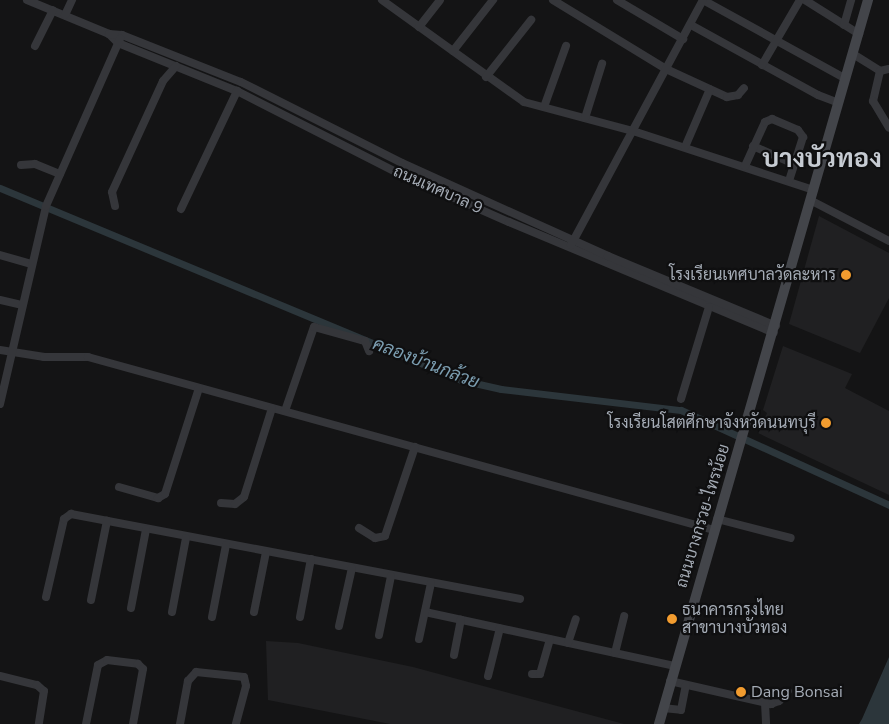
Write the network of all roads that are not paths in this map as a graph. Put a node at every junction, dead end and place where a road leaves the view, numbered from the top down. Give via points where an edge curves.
1 (26, 0) edge
2 (72, 0) edge
3 (382, 0) edge
4 (440, 0) edge
5 (493, 0) edge
6 (553, 0) edge
7 (616, 0) edge
8 (703, 0) edge
9 (800, 0) edge
10 (805, 0) edge
11 (851, 0) edge
12 (868, 0) edge
13 (53, 10) junction
14 (64, 15) junction
15 (531, 20) dead end
16 (691, 25) junction
17 (844, 25) junction
18 (419, 27) junction
19 (108, 34) junction
20 (859, 34) junction
21 (122, 35) junction
22 (683, 39) junction
23 (777, 41) junction
24 (118, 43) junction
25 (35, 46) dead end
26 (566, 46) dead end
27 (452, 51) junction
28 (853, 54) junction
29 (602, 64) dead end
30 (762, 65) junction
31 (176, 66) junction
32 (666, 69) junction
33 (889, 69) edge
34 (880, 71) junction
35 (486, 77) junction
36 (846, 79) junction
37 (744, 88) dead end
38 (710, 89) junction
39 (237, 91) junction
40 (839, 103) junction
41 (544, 107) junction
42 (585, 118) junction
43 (889, 128) edge
44 (633, 131) junction
45 (753, 146) junction
46 (685, 147) junction
47 (794, 164) junction
48 (21, 165) dead end
49 (745, 166) junction
50 (60, 174) junction
51 (789, 181) junction
52 (814, 190) junction
53 (810, 200) junction
54 (115, 206) dead end
55 (181, 209) dead end
56 (573, 241) junction
57 (889, 241) edge
58 (569, 249) junction
59 (0, 254) edge
60 (32, 264) junction
61 (0, 300) edge
62 (21, 305) junction
63 (709, 307) junction
64 (775, 329) junction
65 (0, 350) edge
66 (368, 351) dead end
67 (12, 352) junction
68 (199, 388) junction
69 (681, 399) dead end
70 (0, 401) edge
71 (272, 408) junction
72 (285, 411) junction
73 (415, 447) junction
74 (119, 487) dead end
75 (221, 503) dead end
76 (717, 519) junction
77 (107, 521) junction
78 (359, 528) dead end
79 (146, 529) junction
80 (714, 530) junction
81 (186, 538) junction
82 (791, 538) dead end
83 (226, 545) junction
84 (266, 552) junction
85 (311, 559) junction
86 (352, 568) junction
87 (391, 576) junction
88 (431, 583) junction
89 (46, 597) dead end
90 (520, 599) dead end
91 (91, 600) dead end
92 (132, 608) dead end
93 (172, 612) dead end
94 (254, 612) dead end
95 (425, 612) junction
96 (624, 616) dead end
97 (212, 617) dead end
98 (300, 617) dead end
99 (576, 619) dead end
100 (461, 620) junction
101 (339, 626) dead end
102 (500, 628) junction
103 (379, 635) dead end
104 (419, 639) dead end
105 (550, 639) junction
106 (568, 643) junction
107 (615, 653) junction
108 (454, 655) dead end
109 (674, 666) junction
110 (532, 674) dead end
111 (0, 676) edge
112 (488, 676) dead end
113 (670, 681) junction
114 (686, 685) junction
115 (788, 690) dead end
116 (766, 703) junction
117 (663, 708) junction
118 (39, 724) edge
119 (86, 724) edge
120 (134, 724) edge
121 (180, 724) edge
122 (236, 724) edge
123 (658, 724) edge
124 (766, 724) edge

1 - 13 street, ถนนเทศบาล 9
2 - 14 street
3 - 18 street
4 - 18 street
5 - 27 street
6 - 32 street
7 - 22 street
8 - 16 street
8 - 23 street
9 - 23 street
10 - 17 street
11 - 17 street
12 - 20 main road, ถนนบางกรวย-ไทรน้อย
13 - 14 street, ถนนเทศบาล 9
13 - 25 street
14 - 19 street, ถนนเทศบาล 9
15 - 35 street
16 - 22 street
16 - 30 street
17 - 20 street
18 - 27 street
19 - 21 street, ถนนเทศบาล 9
19 - 24 street, ถนนเทศบาล 9
20 - 28 main road, ถนนบางกรวย-ไทรน้อย
21 - 24 street
21 - 56 street, ถนนเทศบาล 9 via 241,82 402,164
22 - 32 street
23 - 30 street
23 - 36 street
24 - 31 street, ถนนเทศบาล 9
24 - 50 street
26 - 41 street
27 - 35 street
28 - 34 street
28 - 36 main road, ถนนบางกรวย-ไทรน้อย
29 - 42 street
30 - 40 street
31 - 39 street, ถนนเทศบาล 9
31 - 54 street via 163,81 112,192
32 - 38 street
32 - 44 street
33 - 34 street
34 - 43 street via 873,101
35 - 41 street via 524,102
36 - 40 main road, ถนนบางกรวย-ไทรน้อย
37 - 38 street via 738,95 727,97
38 - 46 street
39 - 55 street
39 - 58 street, ถนนเทศบาล 9 via 400,174
40 - 52 main road, ถนนบางกรวย-ไทรน้อย
41 - 42 street
42 - 44 street
44 - 46 street
44 - 56 street
45 - 47 street
45 - 47 street via 768,120 798,130 803,140
45 - 49 street
46 - 49 street
47 - 51 street
48 - 50 street via 35,164
49 - 51 street
50 - 60 street via 46,206
51 - 52 street
52 - 53 main road, ถนนบางกรวย-ไทรน้อย
53 - 57 street
53 - 64 main road, ถนนบางกรวย-ไทรน้อย
56 - 58 street
56 - 64 street, ถนนเทศบาล 9
58 - 63 street, ถนนเทศบาล 9
59 - 60 street
60 - 62 street
61 - 62 street
62 - 67 street
63 - 64 street, ถนนเทศบาล 9
63 - 69 street
64 - 76 main road, ถนนบางกรวย-ไทรน้อย
65 - 67 street
66 - 72 street via 365,341 314,327
67 - 68 street via 44,357 88,357
67 - 70 street
68 - 71 street
68 - 74 street via 165,494 158,498
71 - 72 street
71 - 75 street via 244,497 235,504
72 - 73 street
73 - 78 street via 385,536 375,538
73 - 80 street
76 - 80 main road, ถนนบางกรวย-ไทรน้อย
76 - 82 street
77 - 79 street
77 - 89 street via 71,514 66,517
77 - 91 street
79 - 81 street
79 - 92 street
80 - 109 main road, ถนนบางกรวย-ไทรน้อย
81 - 83 street
81 - 93 street
83 - 84 street
83 - 97 street
84 - 85 street
84 - 94 street
85 - 86 street
85 - 98 street
86 - 87 street
86 - 101 street
87 - 88 street
87 - 103 street
88 - 90 street
88 - 95 street
95 - 100 street
95 - 104 street
96 - 107 street
99 - 106 street
100 - 102 street
100 - 108 street
102 - 105 street
102 - 112 street
105 - 106 street
105 - 110 street via 540,674
106 - 107 street
107 - 109 street
109 - 113 main road, ถนนบางกรวย-ไทรน้อย
111 - 118 street via 37,685 44,691
113 - 114 street
113 - 117 main road, ถนนบางกรวย-ไทรน้อย
114 - 116 street
114 - 117 street via 681,710
115 - 116 street via 779,701
116 - 124 street
117 - 123 main road, ถนนบางกรวย-ไทรน้อย
119 - 120 street via 98,665 107,660 138,664 144,669
121 - 122 street via 188,680 196,672 244,677 246,686

